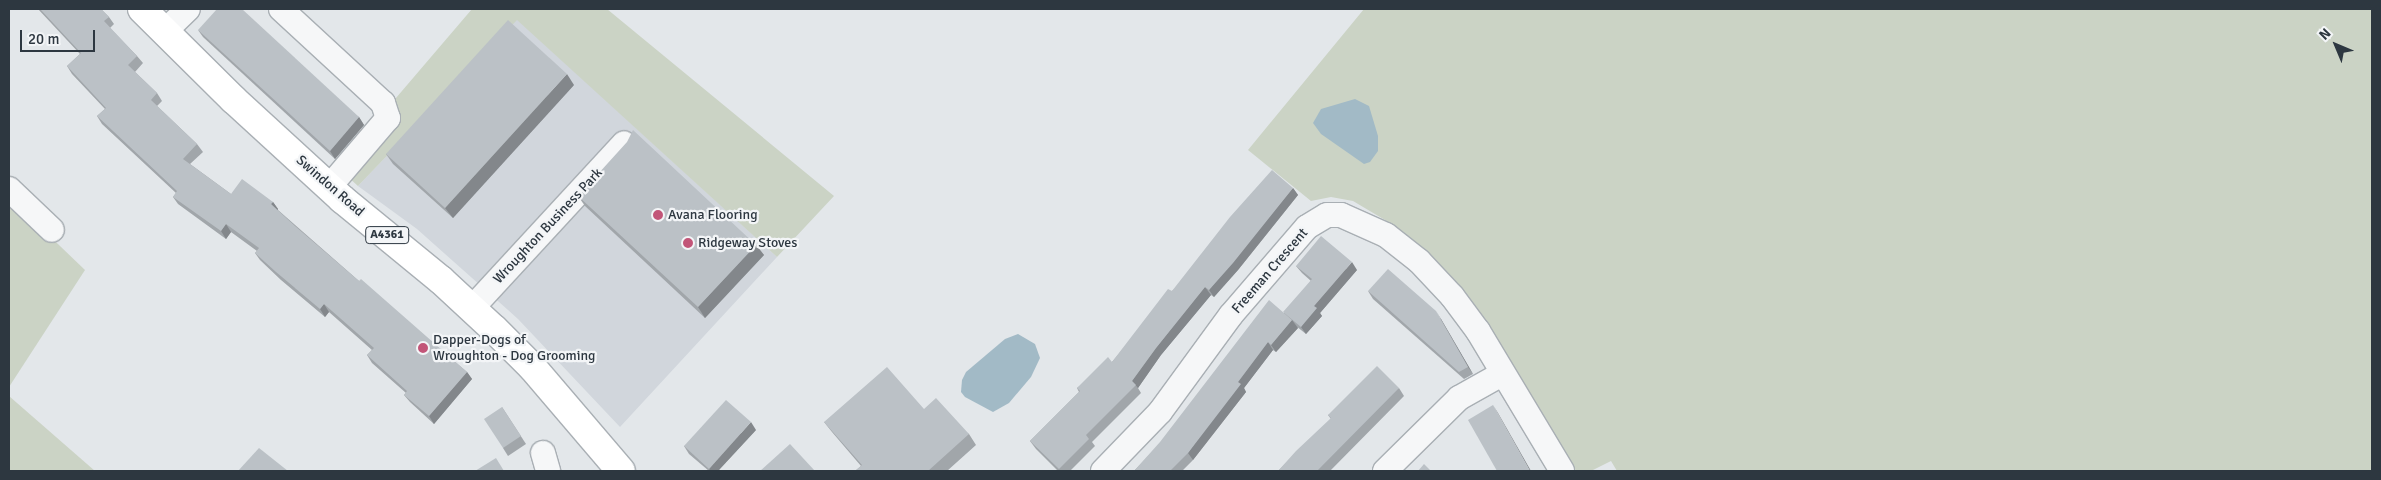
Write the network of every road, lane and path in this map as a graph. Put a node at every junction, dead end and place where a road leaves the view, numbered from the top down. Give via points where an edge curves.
1 (142, 9) edge
2 (188, 9) edge
3 (280, 9) edge
4 (164, 32) junction
5 (624, 143) edge
6 (329, 187) junction
7 (9, 189) edge
8 (52, 230) dead end
9 (472, 308) junction
10 (1502, 374) junction
11 (621, 471) edge
12 (1103, 471) edge
13 (1385, 471) edge
14 (1562, 471) edge

1 - 4 main road, Swindon Road / A4361
2 - 4 street
3 - 6 street via 383,103 388,118
4 - 6 main road, Swindon Road / A4361
5 - 9 street, Wroughton Business Park
6 - 9 main road, Swindon Road / A4361
7 - 8 street
9 - 11 main road, Swindon Road / A4361 via 532,368
10 - 12 street, Freeman Crescent via 1466,313 1419,261 1364,222 1341,214 1327,214 1307,227 1231,315 1160,412
10 - 13 street via 1459,398
10 - 14 street, Freeman Crescent

